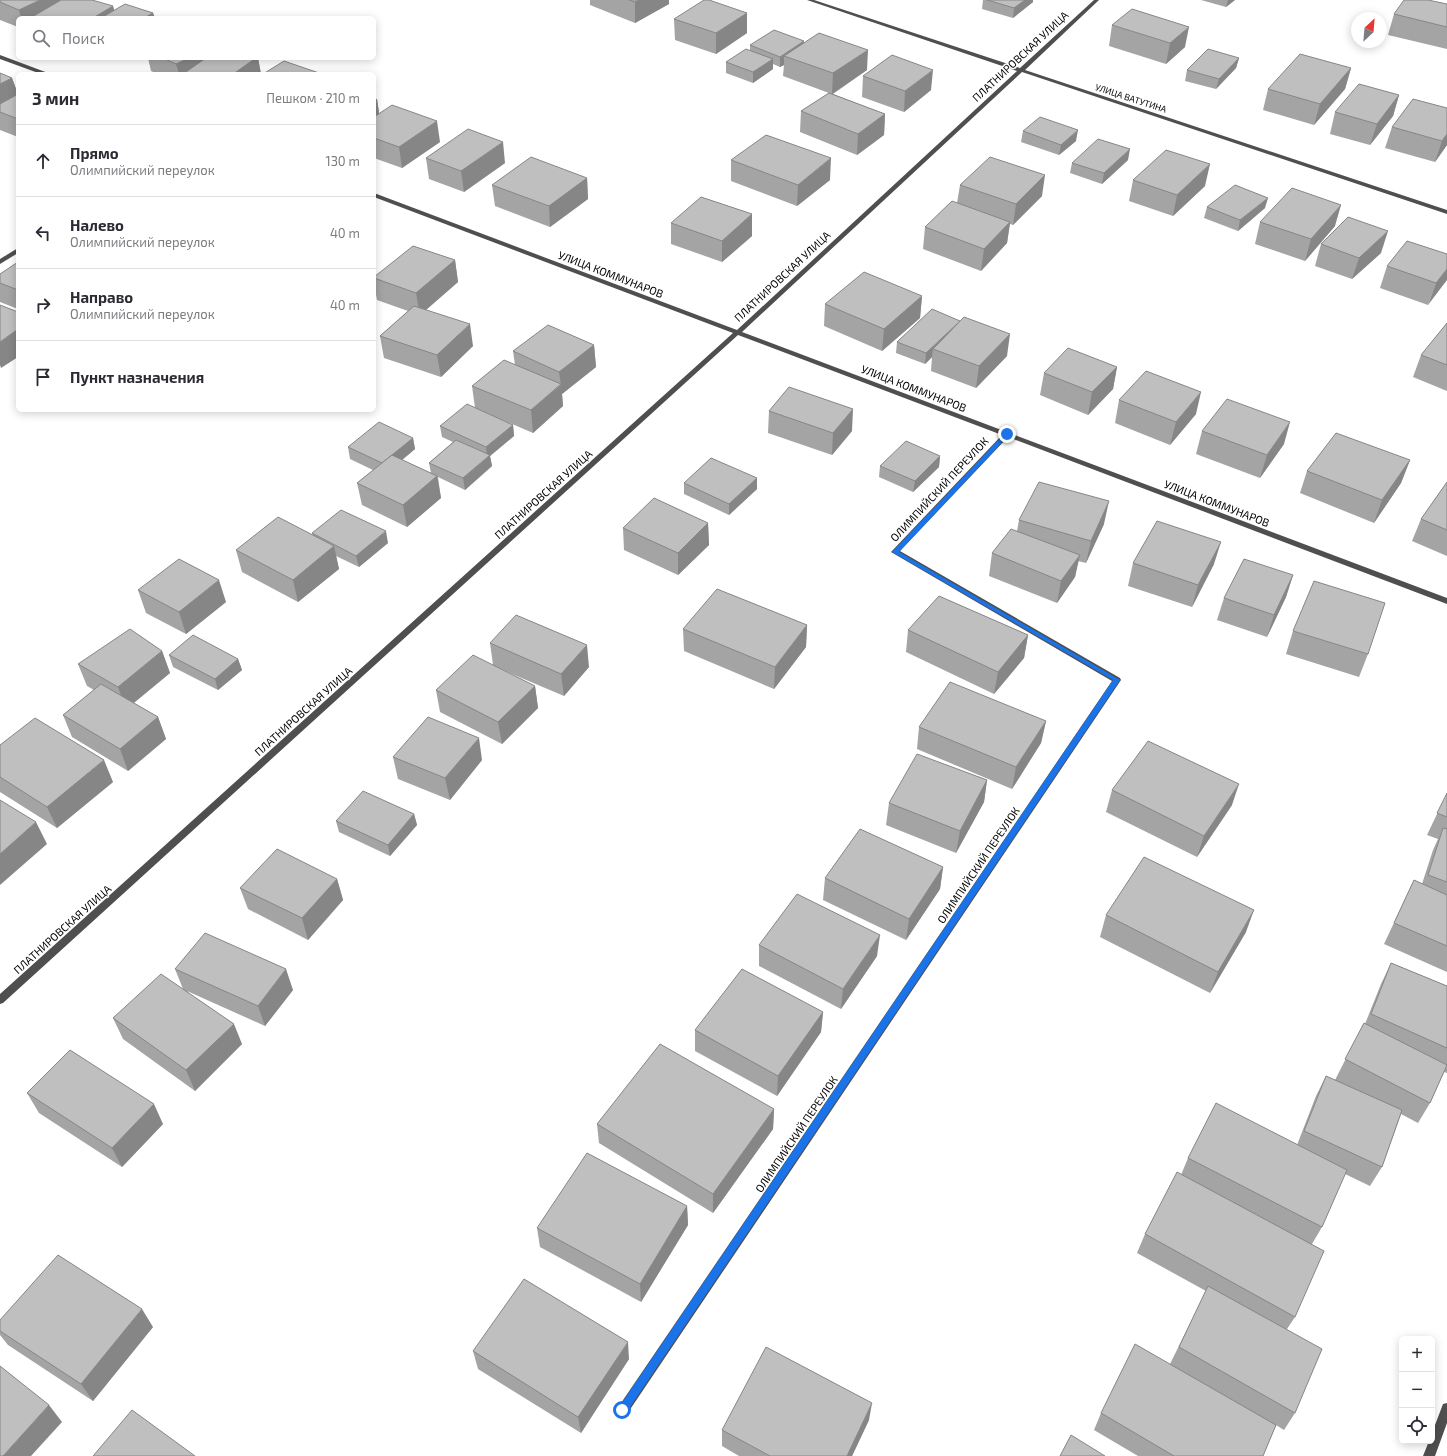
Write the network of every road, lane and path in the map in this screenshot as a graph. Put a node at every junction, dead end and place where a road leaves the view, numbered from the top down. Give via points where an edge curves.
1 (809, 0) edge
2 (1097, 0) edge
3 (0, 57) edge
4 (1020, 71) junction
5 (41, 72) edge
6 (376, 197) edge
7 (1447, 212) edge
8 (16, 251) edge
9 (0, 262) edge
10 (738, 332) junction
11 (1007, 434) junction
12 (1447, 601) edge
13 (0, 1000) edge
14 (1447, 1408) edge
15 (622, 1410) dead end
16 (1429, 1456) edge

1 - 4 street, УЛИЦА ВАТУТИНА
2 - 4 street, ПЛАТНИРОВСКАЯ УЛИЦА
3 - 5 street
4 - 7 street, УЛИЦА ВАТУТИНА
4 - 10 street, ПЛАТНИРОВСКАЯ УЛИЦА
6 - 10 street, УЛИЦА КОММУНАРОВ
8 - 9 street
10 - 11 street, УЛИЦА КОММУНАРОВ
10 - 13 street, ПЛАТНИРОВСКАЯ УЛИЦА
11 - 12 street, УЛИЦА КОММУНАРОВ
11 - 15 street, ОЛИМПИЙСКИЙ ПЕРЕУЛОК via 895,552 1117,680
14 - 16 street

